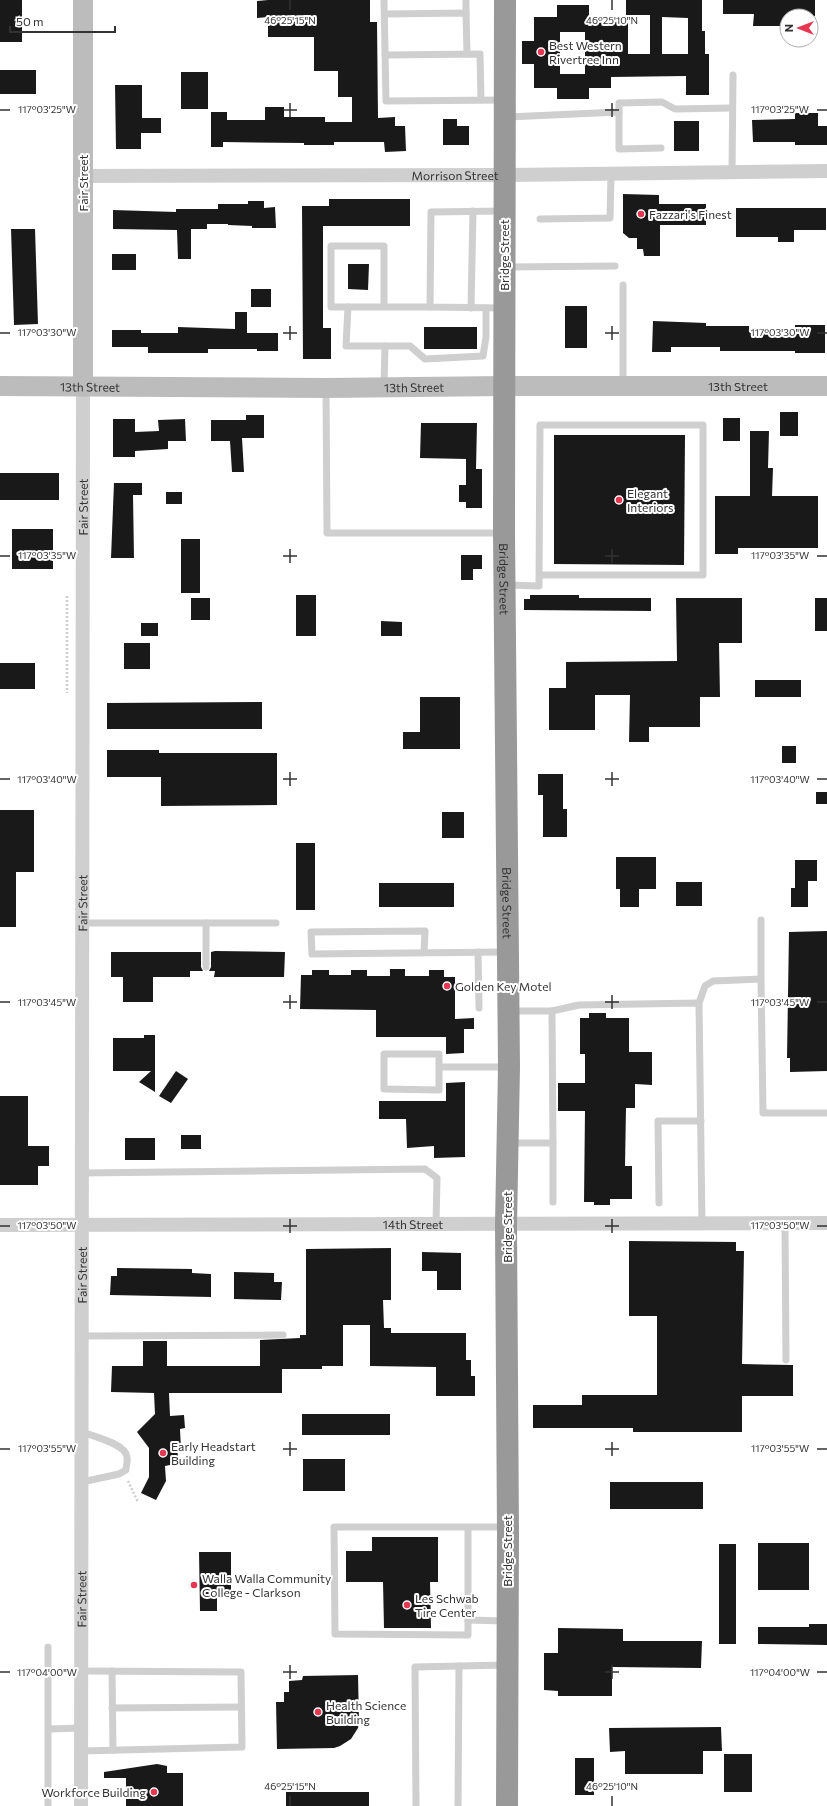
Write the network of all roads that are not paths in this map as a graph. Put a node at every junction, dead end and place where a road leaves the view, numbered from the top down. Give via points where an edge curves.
1 (83, 0) edge
2 (384, 0) edge
3 (466, 0) edge
4 (505, 0) edge
5 (466, 13) junction
6 (385, 14) junction
7 (467, 54) junction
8 (385, 55) junction
9 (733, 75) dead end
10 (481, 100) junction
11 (503, 108) junction
12 (732, 108) junction
13 (619, 112) junction
14 (661, 148) dead end
15 (827, 171) edge
16 (732, 173) junction
17 (611, 174) junction
18 (504, 175) junction
19 (83, 176) junction
20 (473, 211) junction
21 (504, 211) junction
22 (540, 219) dead end
23 (615, 266) dead end
24 (504, 267) junction
25 (623, 285) dead end
26 (348, 307) junction
27 (384, 307) junction
28 (430, 307) junction
29 (471, 308) junction
30 (495, 308) junction
31 (385, 346) junction
32 (0, 386) edge
33 (83, 386) junction
34 (504, 386) junction
35 (623, 386) junction
36 (827, 386) edge
37 (326, 388) junction
38 (384, 388) junction
39 (504, 533) junction
40 (540, 575) junction
41 (504, 586) junction
42 (761, 920) dead end
43 (82, 923) junction
44 (206, 923) junction
45 (276, 923) dead end
46 (478, 952) junction
47 (508, 952) junction
48 (424, 953) junction
49 (206, 967) dead end
50 (761, 979) junction
51 (700, 1003) junction
52 (479, 1008) dead end
53 (509, 1011) junction
54 (552, 1011) junction
55 (439, 1067) junction
56 (509, 1067) junction
57 (827, 1114) edge
58 (701, 1121) junction
59 (508, 1143) junction
60 (553, 1143) junction
61 (82, 1173) junction
62 (553, 1202) dead end
63 (659, 1203) dead end
64 (827, 1223) edge
65 (82, 1224) junction
66 (702, 1224) junction
67 (784, 1224) junction
68 (0, 1225) edge
69 (436, 1225) junction
70 (506, 1225) junction
71 (284, 1335) dead end
72 (82, 1336) junction
73 (786, 1360) dead end
74 (82, 1432) junction
75 (82, 1482) junction
76 (468, 1527) junction
77 (508, 1527) junction
78 (468, 1620) junction
79 (507, 1620) junction
80 (48, 1647) dead end
81 (507, 1665) junction
82 (459, 1666) junction
83 (81, 1670) junction
84 (112, 1671) junction
85 (112, 1708) junction
86 (241, 1708) junction
87 (81, 1728) junction
88 (48, 1729) junction
89 (113, 1750) junction
90 (81, 1751) junction
91 (48, 1806) edge
92 (81, 1806) edge
93 (416, 1806) edge
94 (458, 1806) edge
95 (507, 1806) edge

1 - 19 street, Fair Street
2 - 6 lane
3 - 5 lane
4 - 11 highway, Bridge Street
5 - 6 lane
5 - 7 lane
6 - 8 lane
7 - 8 lane
7 - 10 lane via 480,54
8 - 10 lane via 386,101
9 - 12 lane
10 - 11 lane
11 - 13 lane
11 - 18 highway, Bridge Street
12 - 13 lane via 675,109 662,102 619,103
12 - 16 lane
13 - 14 lane via 619,149
15 - 16 street, Morrison Street
16 - 17 street, Morrison Street
17 - 18 street, Morrison Street
17 - 22 lane via 610,218
18 - 19 street, Morrison Street
18 - 21 highway, Bridge Street
19 - 33 street, Fair Street
20 - 21 lane
20 - 28 lane via 431,212
20 - 29 lane
21 - 24 highway, Bridge Street
23 - 24 lane
24 - 30 highway, Bridge Street
25 - 35 lane
26 - 27 lane
26 - 27 lane via 331,307 331,246 384,246
26 - 31 lane via 346,346
27 - 28 lane
28 - 29 lane
29 - 30 lane
30 - 31 lane via 483,356 425,359 410,346
30 - 34 highway, Bridge Street
31 - 38 lane
32 - 33 street, 13th Street
33 - 37 street, 13th Street
33 - 43 street, Fair Street
34 - 35 street, 13th Street
34 - 38 street, 13th Street
34 - 39 highway, Bridge Street
35 - 36 street, 13th Street
37 - 38 street, 13th Street
37 - 39 lane via 327,533
39 - 41 highway, Bridge Street
40 - 40 lane via 540,425 703,425 703,575
40 - 41 lane via 539,586
41 - 47 highway, Bridge Street
42 - 50 lane
43 - 44 lane
43 - 61 street, Fair Street
44 - 45 lane
44 - 49 lane
46 - 47 lane
46 - 48 lane
46 - 52 lane
47 - 53 highway, Bridge Street
48 - 48 lane via 312,954 311,932 425,931
50 - 51 lane via 713,981 705,986
50 - 57 lane via 763,1114
51 - 54 lane via 579,1005
51 - 58 lane
53 - 54 lane
53 - 56 highway, Bridge Street
54 - 60 lane
55 - 55 lane via 439,1054 384,1054 384,1089 439,1090
55 - 56 lane
56 - 59 highway, Bridge Street
58 - 63 lane via 658,1121
58 - 66 lane
59 - 60 lane
59 - 70 highway, Bridge Street
60 - 62 lane
61 - 65 street, Fair Street
61 - 69 lane via 425,1169 437,1178
64 - 67 street, 14th Street
65 - 68 street, 14th Street
65 - 69 street, 14th Street
65 - 72 street, Fair Street
66 - 67 street, 14th Street
66 - 70 street, 14th Street
67 - 73 lane
69 - 70 street, 14th Street
70 - 77 highway, Bridge Street
71 - 72 lane
72 - 74 street, Fair Street
74 - 75 street, Fair Street
74 - 75 lane via 114,1443 128,1456 126,1470 123,1472
75 - 83 street, Fair Street
76 - 77 lane
76 - 78 lane
76 - 78 lane via 334,1527 335,1634 468,1635
77 - 79 highway, Bridge Street
78 - 79 lane
79 - 81 highway, Bridge Street
80 - 88 lane
81 - 82 lane
81 - 95 highway, Bridge Street
82 - 93 lane via 416,1668
82 - 94 lane
83 - 84 lane
83 - 87 street, Fair Street
84 - 85 lane
84 - 86 lane via 241,1672
85 - 86 lane
85 - 89 lane
86 - 89 lane via 242,1747
87 - 88 lane
87 - 90 street, Fair Street
88 - 91 lane
89 - 90 lane
90 - 92 street, Fair Street

